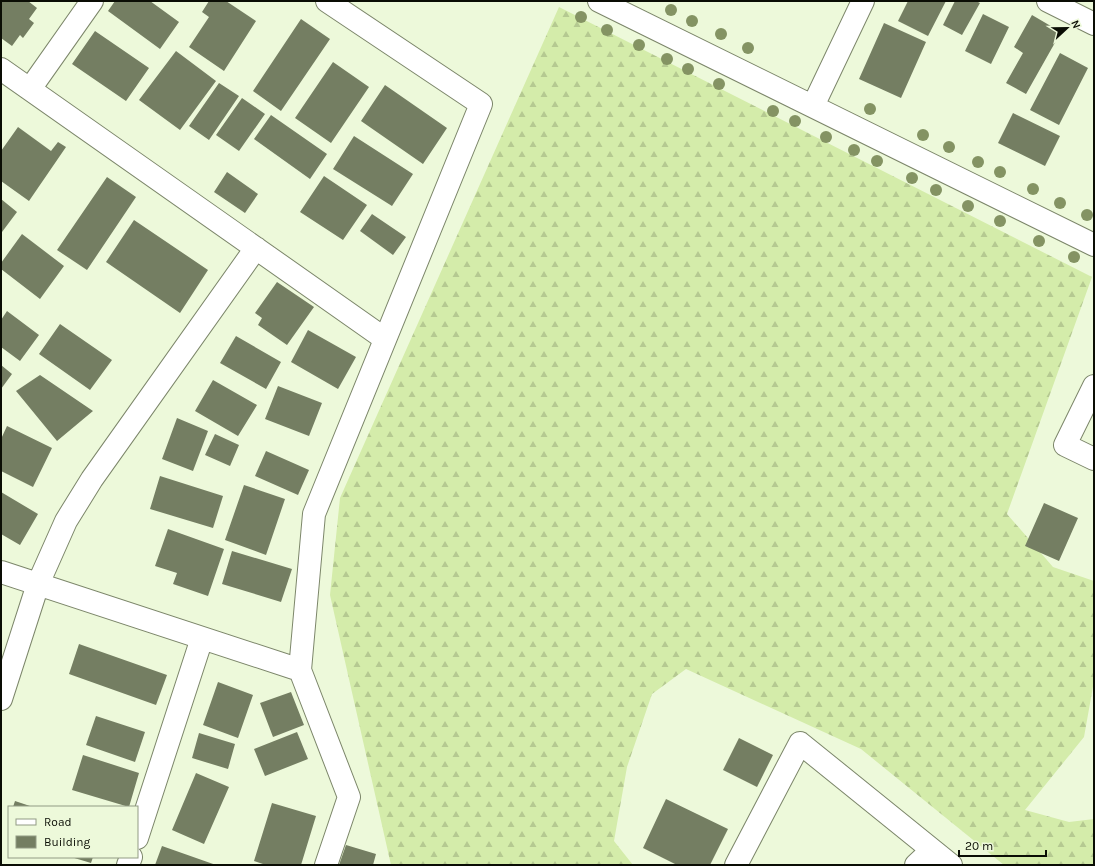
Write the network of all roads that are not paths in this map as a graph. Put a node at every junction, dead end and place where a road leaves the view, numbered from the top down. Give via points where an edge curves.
1 (92, 1) edge
2 (327, 1) edge
3 (599, 1) edge
4 (863, 1) edge
5 (1048, 1) edge
6 (1094, 24) edge
7 (1, 69) edge
8 (30, 89) junction
9 (812, 106) junction
10 (1094, 245) edge
11 (256, 248) junction
12 (385, 339) junction
13 (1094, 386) edge
14 (1094, 459) edge
15 (1, 572) edge
16 (38, 584) junction
17 (202, 638) junction
18 (300, 670) junction
19 (1, 699) edge
20 (138, 835) edge
21 (932, 850) junction
22 (326, 865) edge
23 (736, 865) edge
24 (916, 865) edge
25 (951, 865) edge

1 - 8 street
2 - 12 street via 480,104
3 - 9 street
4 - 9 street
5 - 6 street
7 - 8 street
8 - 11 street
9 - 10 street
11 - 12 street
11 - 16 street via 92,479 66,521
12 - 18 street via 314,514
13 - 14 street via 1065,445
15 - 16 street
16 - 17 street
16 - 19 street
17 - 18 street
17 - 20 street
18 - 22 street via 349,797
21 - 23 street via 800,743
21 - 24 street
21 - 25 street

